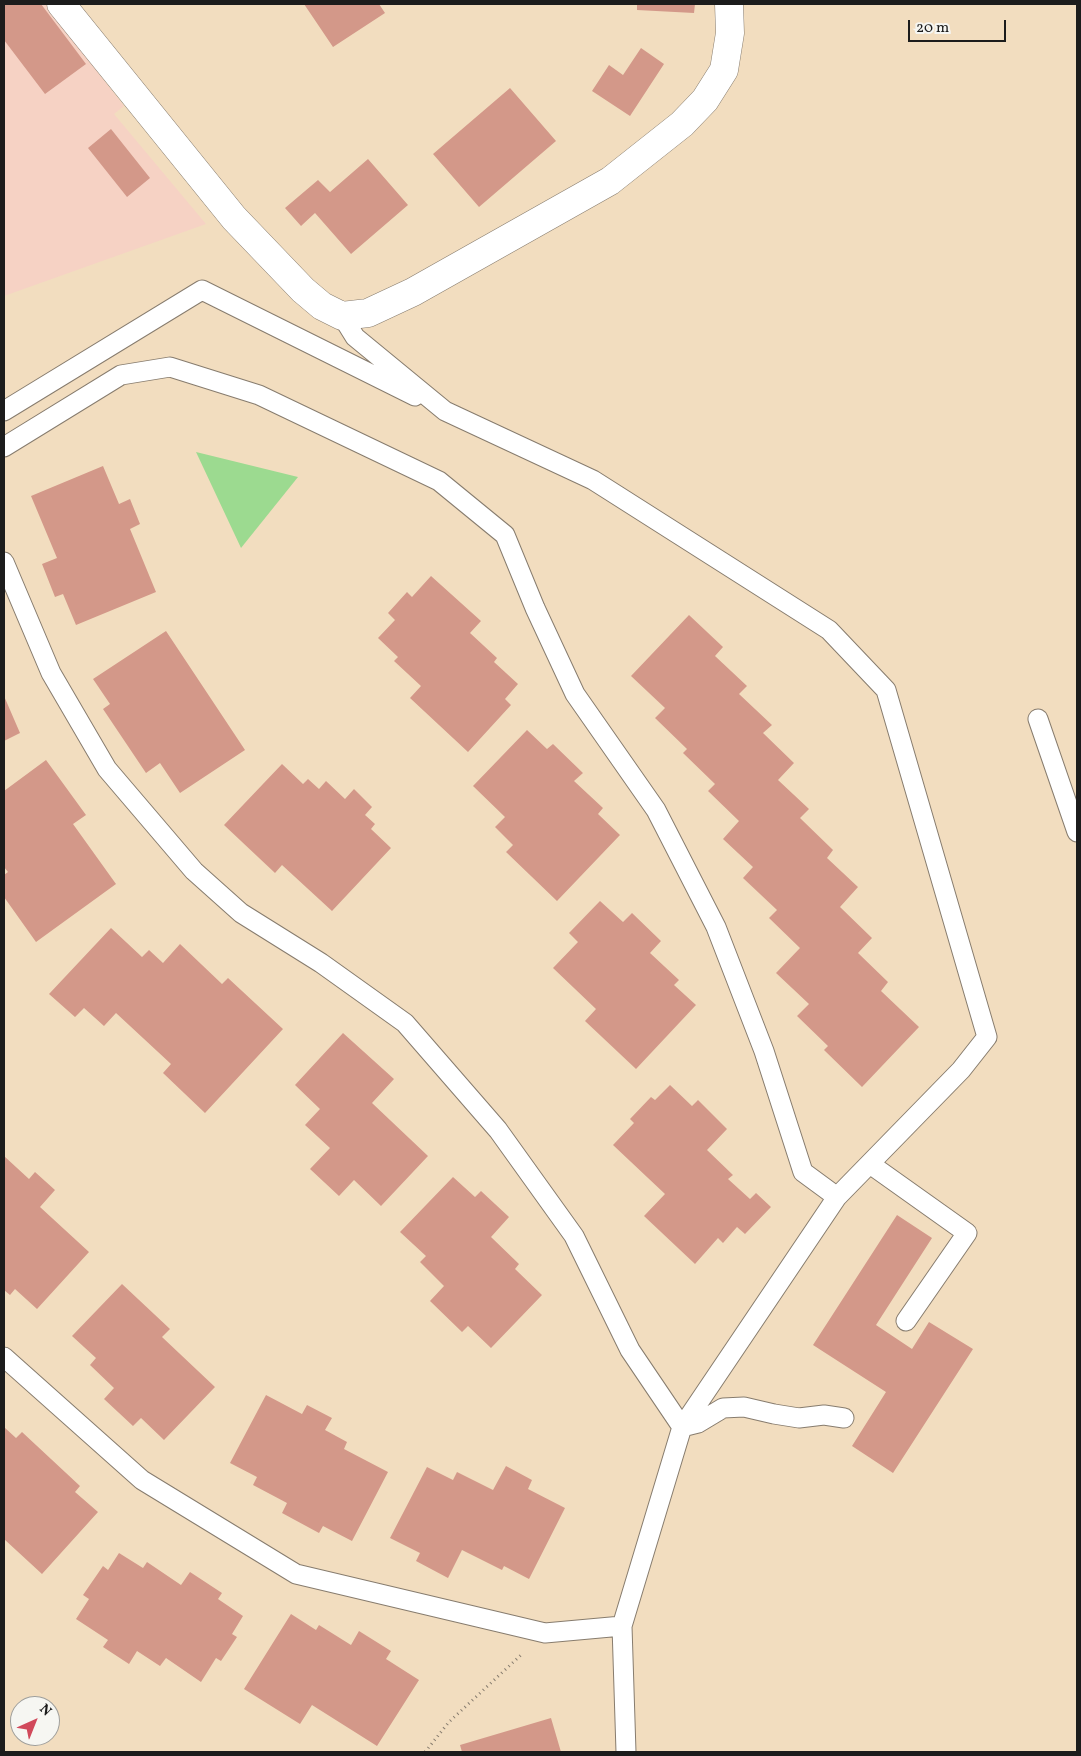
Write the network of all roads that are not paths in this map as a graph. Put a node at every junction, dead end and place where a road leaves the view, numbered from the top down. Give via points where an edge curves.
1 (61, 4) edge
2 (729, 4) edge
3 (342, 316) junction
4 (445, 411) junction
5 (4, 412) edge
6 (4, 447) edge
7 (4, 562) edge
8 (1038, 719) dead end
9 (1077, 832) edge
10 (870, 1164) junction
11 (837, 1197) junction
12 (906, 1321) dead end
13 (4, 1357) edge
14 (844, 1418) dead end
15 (682, 1427) junction
16 (622, 1626) junction
17 (626, 1752) edge

1 - 3 street via 234,218 303,290 322,306
2 - 3 street via 730,33 724,70 705,100 682,124 610,182 413,292 368,314
3 - 4 lane via 355,337
4 - 5 lane via 202,290
4 - 10 lane via 601,485 829,630 886,690 987,1037 961,1070
6 - 11 lane via 121,376 170,367 258,394 440,481 505,535 575,694 656,810 716,927 764,1051 804,1172
7 - 15 lane via 51,673 107,769 194,871 241,913 321,963 405,1023 436,1058 498,1130 574,1236 630,1350
8 - 9 lane
10 - 11 lane
10 - 12 lane via 967,1233
11 - 15 lane
13 - 16 lane via 142,1480 296,1574 545,1633
14 - 15 lane via 824,1415 799,1418 744,1407 723,1408 698,1423
15 - 16 lane
16 - 17 lane

